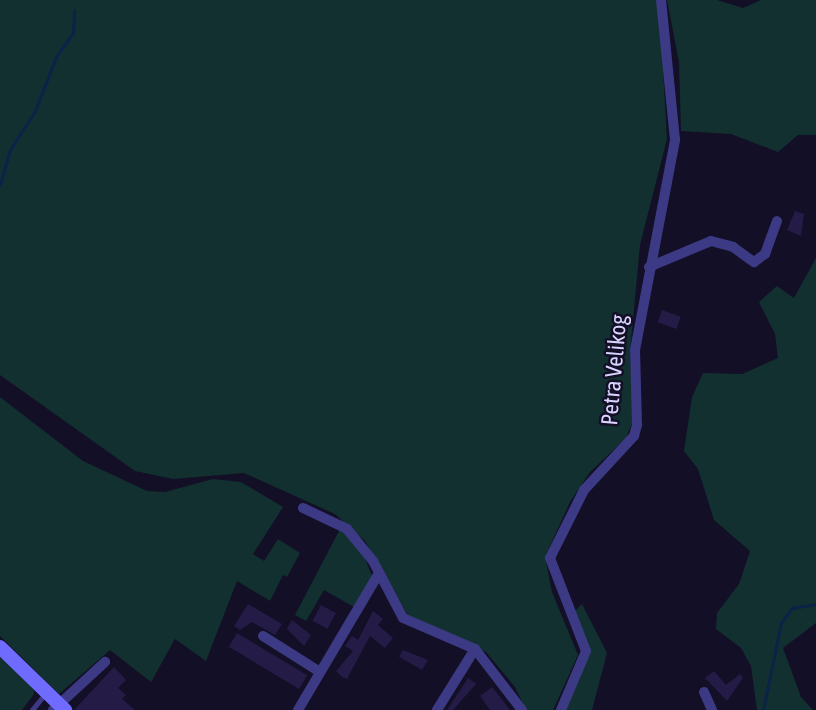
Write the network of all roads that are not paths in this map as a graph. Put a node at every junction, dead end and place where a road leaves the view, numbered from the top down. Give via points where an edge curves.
1 (661, 0) edge
2 (777, 220) dead end
3 (649, 267) junction
4 (303, 509) dead end
5 (379, 573) junction
6 (263, 636) dead end
7 (0, 647) edge
8 (475, 649) junction
9 (105, 662) dead end
10 (320, 672) junction
11 (47, 692) junction
12 (704, 692) dead end
13 (59, 708) edge
14 (32, 710) edge
15 (298, 710) edge
16 (437, 710) edge
17 (522, 710) edge
18 (561, 710) edge
19 (712, 710) edge

1 - 3 street, Petra Velikog via 675,140
2 - 3 street via 765,254 754,262 733,247 711,242
3 - 18 street, Petra Velikog via 635,350 634,436 584,490 550,558 586,651
4 - 5 street via 347,529
5 - 8 street via 395,609 410,624
5 - 10 street
6 - 10 street
7 - 11 street
8 - 16 street
8 - 17 street
9 - 13 street
10 - 15 street
11 - 13 street
11 - 14 lane
12 - 19 street

